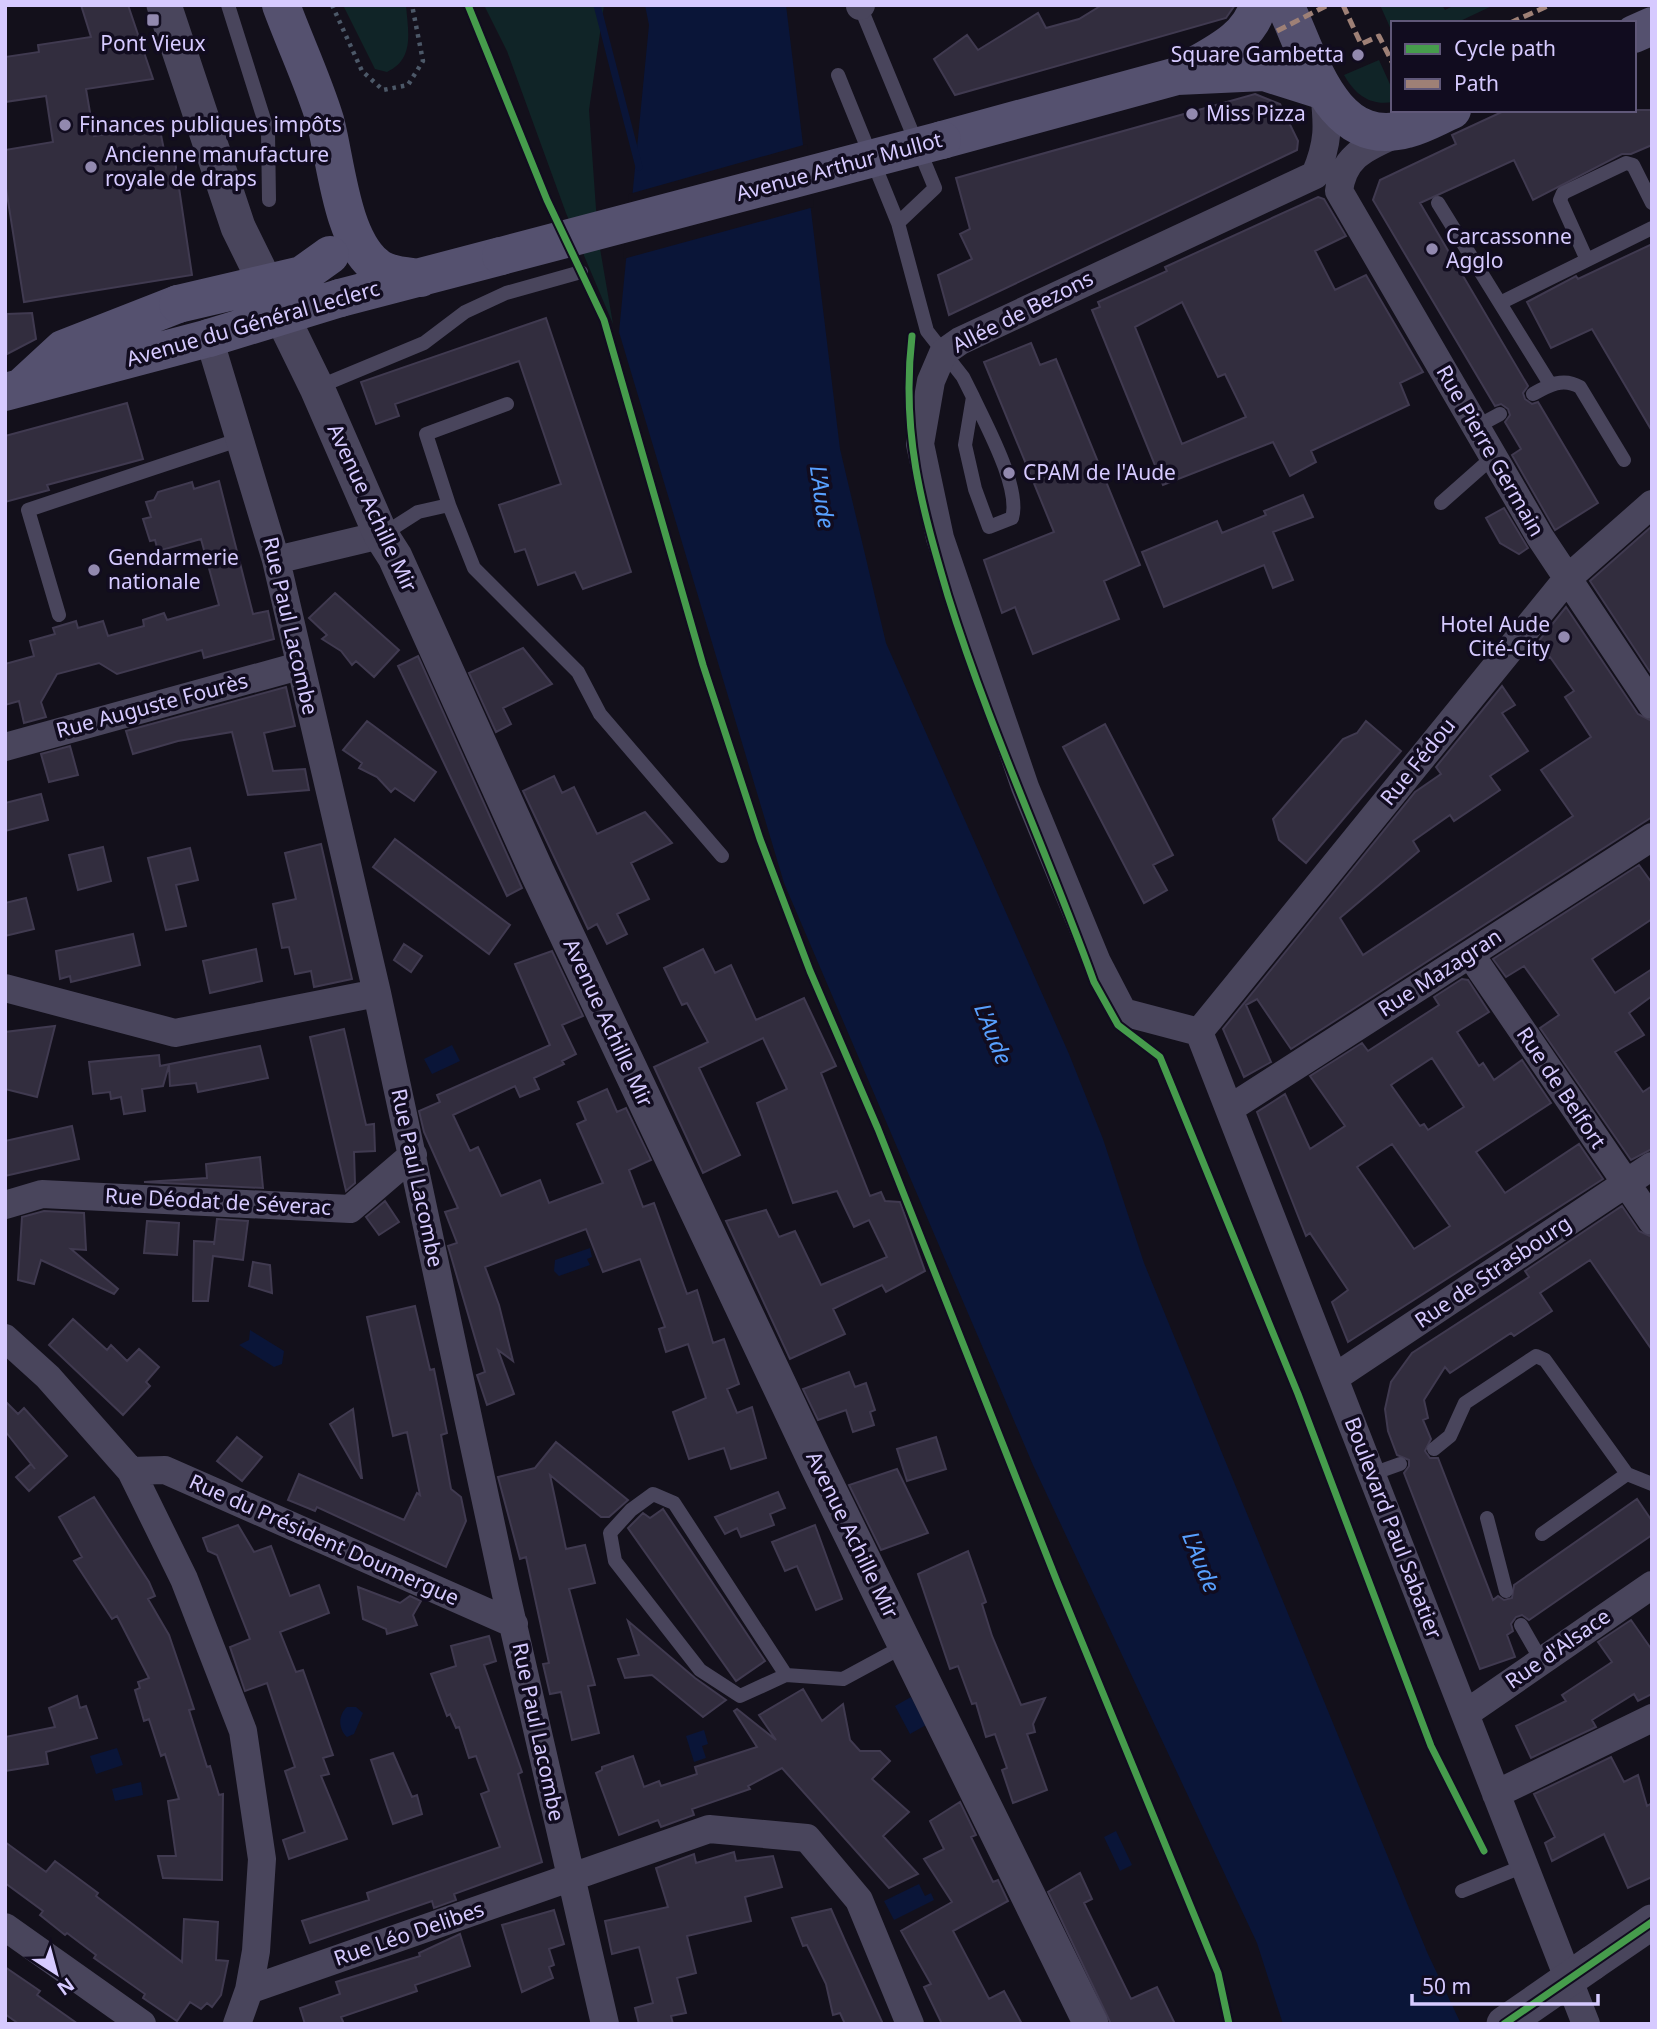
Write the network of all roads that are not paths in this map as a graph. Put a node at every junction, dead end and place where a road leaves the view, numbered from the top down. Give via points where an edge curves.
1 (164, 5) edge
2 (228, 5) edge
3 (281, 5) edge
4 (1258, 5) edge
5 (1285, 5) edge
6 (861, 6) edge
7 (838, 75) dead end
8 (1177, 76) junction
9 (1324, 91) junction
10 (1447, 112) edge
11 (1406, 130) junction
12 (1315, 175) junction
13 (1339, 191) junction
14 (269, 200) dead end
15 (1438, 203) dead end
16 (1652, 203) edge
17 (346, 214) junction
18 (898, 223) junction
19 (1652, 228) edge
20 (501, 256) joint
21 (1587, 260) junction
22 (581, 272) dead end
23 (421, 278) junction
24 (1500, 303) junction
25 (209, 338) junction
26 (943, 353) junction
27 (1550, 384) junction
28 (317, 388) junction
29 (13, 390) edge
30 (1533, 394) dead end
31 (973, 397) junction
32 (507, 404) dead end
33 (1500, 414) dead end
34 (1475, 427) junction
35 (241, 439) junction
36 (1493, 457) junction
37 (1624, 460) dead end
38 (1441, 503) dead end
39 (1652, 504) edge
40 (449, 505) junction
41 (381, 536) junction
42 (275, 560) junction
43 (1567, 579) junction
44 (59, 615) dead end
45 (299, 666) junction
46 (1652, 705) edge
47 (5, 747) edge
48 (1652, 837) edge
49 (722, 856) dead end
50 (1470, 954) junction
51 (5, 988) edge
52 (377, 993) junction
53 (1199, 1032) junction
54 (1229, 1109) junction
55 (413, 1155) junction
56 (1652, 1166) edge
57 (1626, 1183) junction
58 (5, 1205) edge
59 (1652, 1222) edge
60 (5, 1338) edge
61 (1334, 1378) junction
62 (1434, 1448) dead end
63 (1400, 1464) dead end
64 (131, 1471) junction
65 (1372, 1474) junction
66 (1627, 1474) junction
67 (1652, 1484) edge
68 (1487, 1518) dead end
69 (1542, 1534) dead end
70 (1652, 1585) edge
71 (1506, 1591) dead end
72 (514, 1624) junction
73 (1521, 1626) dead end
74 (906, 1645) junction
75 (1541, 1660) junction
76 (786, 1675) junction
77 (1465, 1714) junction
78 (1652, 1718) edge
79 (1496, 1794) junction
80 (1524, 1867) junction
81 (569, 1878) junction
82 (1462, 1891) dead end
83 (1652, 1922) edge
84 (5, 1927) edge
85 (249, 1990) junction
86 (142, 2024) edge
87 (237, 2024) edge
88 (605, 2024) edge
89 (910, 2024) edge
90 (1091, 2024) edge
91 (1504, 2024) edge
92 (1586, 2024) edge

1 - 28 street, Avenue Achille Mir via 238,227
2 - 14 lane via 268,132
3 - 17 main road via 324,119
4 - 8 main road, Avenue Arthur Mullot via 1242,34
5 - 9 main road
6 - 18 lane via 935,188
7 - 18 lane
8 - 9 main road, Avenue Arthur Mullot via 1264,72
8 - 20 main road, Avenue Arthur Mullot, bridge
9 - 11 main road via 1348,122 1374,131
9 - 12 street via 1329,131
10 - 11 main road
11 - 13 street via 1355,155 1341,172
12 - 13 street, Rue Pierre Germain
12 - 26 street, Allée de Bezons via 1128,260
13 - 34 street, Rue Pierre Germain
15 - 24 lane
16 - 21 lane via 1633,165 1626,163 1563,193 1563,210
17 - 23 main road via 375,266
17 - 29 main road, bridge via 330,255 302,275 178,304 63,349
18 - 26 lane via 926,331
19 - 21 lane
20 - 23 main road, Avenue du Général Leclerc
21 - 24 lane
22 - 28 lane via 506,293 465,312 424,343
23 - 25 main road, Avenue du Général Leclerc, bridge
24 - 27 lane
25 - 29 main road, Avenue du Général Leclerc
25 - 35 street, Rue Paul Lacombe
26 - 31 lane
26 - 53 street, Allée de Bezons via 931,381 920,444 940,538 1025,788 1097,962 1123,1012
27 - 30 lane
27 - 37 lane via 1570,382 1580,387
28 - 41 street, Avenue Achille Mir
31 - 31 lane via 965,446 989,527 1012,518 1014,509 1004,467
32 - 40 lane via 426,434
33 - 34 lane
34 - 36 street, Rue Pierre Germain
35 - 42 street, Rue Paul Lacombe
35 - 44 lane via 28,510
36 - 38 lane
36 - 43 street, Rue Pierre Germain
39 - 43 street, Rue Fédou
40 - 41 lane via 418,512
40 - 49 lane via 474,568 578,672 600,714
41 - 42 street
41 - 74 street, Avenue Achille Mir via 395,557 537,872
42 - 45 street, Rue Paul Lacombe
43 - 46 street, Rue Pierre Germain
43 - 53 street, Rue Fédou
45 - 47 street, Rue Auguste Fourès
45 - 52 street, Rue Paul Lacombe
48 - 50 street, Rue Mazagran
50 - 54 street, Rue Mazagran
50 - 57 street, Rue de Belfort
51 - 52 street via 175,1033
52 - 55 street, Rue Paul Lacombe
53 - 54 street, Boulevard Paul Sabatier
54 - 61 street, Boulevard Paul Sabatier
55 - 58 street, Rue Déodat de Séverac via 350,1209 42,1194
55 - 72 street, Rue Paul Lacombe
56 - 57 street, Rue de Strasbourg
57 - 59 street, Rue de Belfort
57 - 61 street, Rue de Strasbourg
60 - 64 street via 48,1377
61 - 65 street, Boulevard Paul Sabatier
62 - 66 lane via 1450,1436 1465,1403 1536,1356 1545,1360
63 - 65 lane
64 - 72 street, Rue du Président Doumergue via 165,1470
64 - 85 street via 184,1579 243,1731 262,1859
65 - 77 street, Boulevard Paul Sabatier
66 - 67 lane
66 - 69 lane
68 - 71 lane
70 - 75 street, Rue d'Alsace
72 - 81 street, Rue Paul Lacombe
73 - 75 lane
74 - 76 lane via 843,1679
74 - 90 street, Avenue Achille Mir
75 - 77 street, Rue d'Alsace
76 - 76 lane via 674,1503 653,1494 631,1510 610,1533 615,1561 700,1670 740,1696
77 - 79 street, Boulevard Paul Sabatier
78 - 79 street
79 - 80 street, Boulevard Paul Sabatier
80 - 82 lane
80 - 92 street, Boulevard Paul Sabatier
81 - 85 street, Rue Léo Delibes
81 - 88 street, Rue Paul Lacombe
81 - 89 street, Rue Léo Delibes via 709,1829 807,1838 859,1900
83 - 91 street, bridge
84 - 86 street
85 - 87 street

